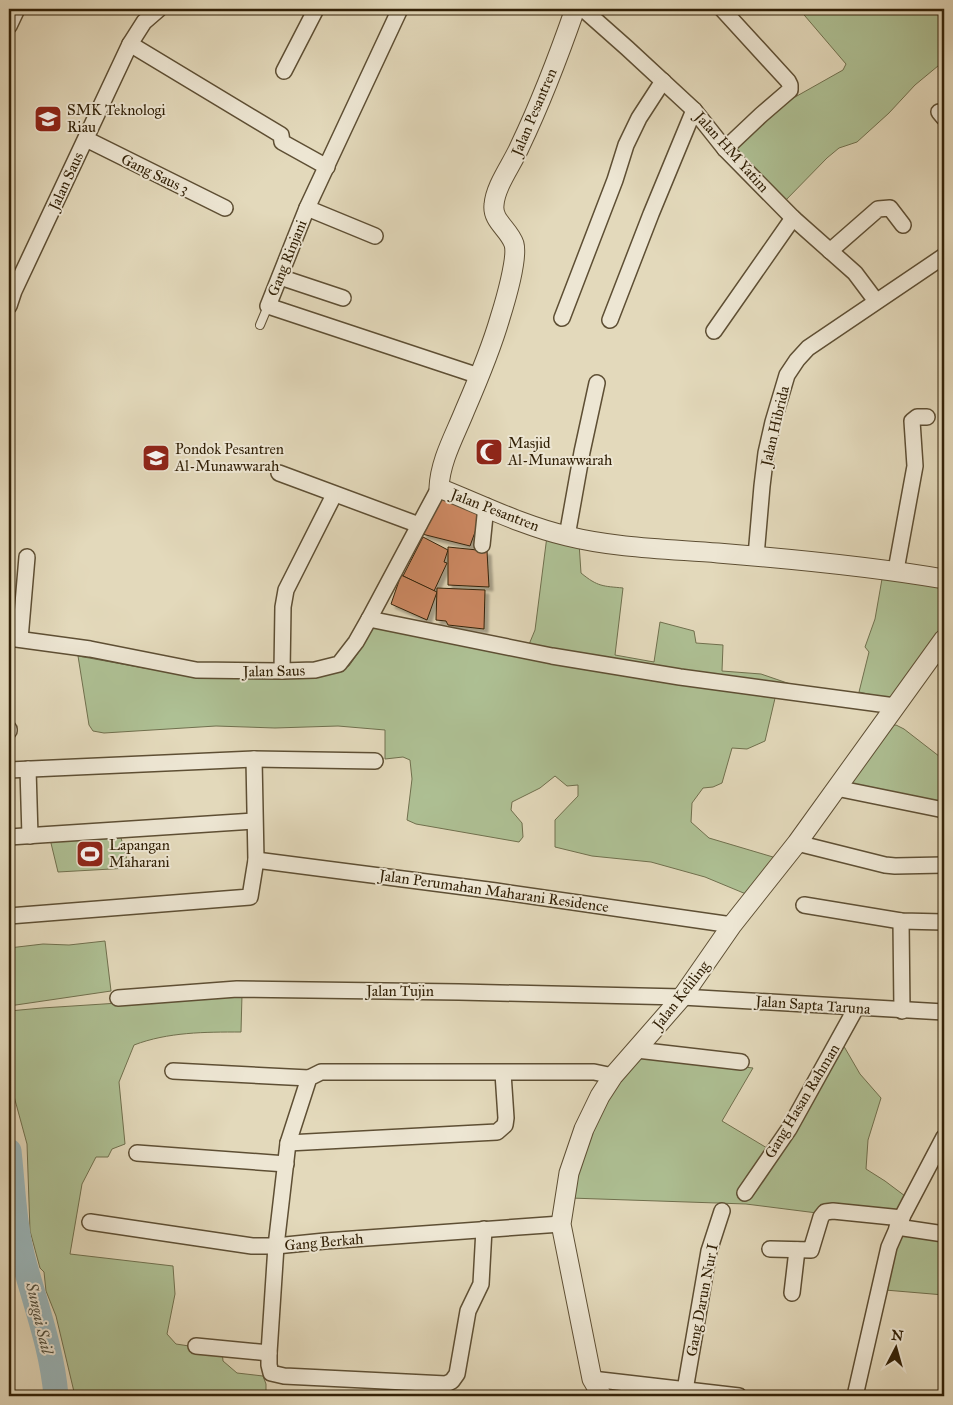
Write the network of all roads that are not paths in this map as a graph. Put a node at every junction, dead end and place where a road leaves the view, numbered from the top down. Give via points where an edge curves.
1 (17, 9) edge
2 (159, 9) edge
3 (316, 9) edge
4 (400, 9) edge
5 (575, 9) edge
6 (583, 9) edge
7 (722, 9) edge
8 (9, 26) edge
9 (130, 44) junction
10 (284, 71) dead end
11 (663, 81) junction
12 (694, 110) junction
13 (86, 140) junction
14 (725, 150) junction
15 (327, 167) junction
16 (225, 208) dead end
17 (307, 208) junction
18 (793, 218) junction
19 (903, 225) dead end
20 (375, 236) dead end
21 (830, 251) junction
22 (942, 264) edge
23 (280, 277) junction
24 (343, 298) dead end
25 (876, 301) junction
26 (9, 306) edge
27 (268, 306) junction
28 (562, 318) dead end
29 (610, 320) dead end
30 (260, 325) dead end
31 (714, 331) dead end
32 (479, 376) junction
33 (597, 383) dead end
34 (927, 417) dead end
35 (279, 473) dead end
36 (439, 488) junction
37 (334, 495) junction
38 (486, 506) junction
39 (419, 526) junction
40 (567, 536) junction
41 (482, 545) dead end
42 (756, 556) junction
43 (28, 557) dead end
44 (896, 570) junction
45 (944, 579) edge
46 (369, 619) junction
47 (14, 638) edge
48 (944, 639) edge
49 (282, 672) junction
50 (895, 706) junction
51 (254, 759) junction
52 (375, 762) dead end
53 (28, 769) junction
54 (9, 770) edge
55 (836, 788) junction
56 (944, 810) edge
57 (254, 821) junction
58 (30, 836) junction
59 (9, 837) edge
60 (798, 843) junction
61 (256, 860) junction
62 (944, 865) edge
63 (804, 905) dead end
64 (9, 916) edge
65 (901, 921) junction
66 (944, 922) edge
67 (732, 925) junction
68 (682, 997) junction
69 (118, 998) dead end
70 (856, 1008) junction
71 (902, 1011) junction
72 (944, 1012) edge
73 (637, 1050) junction
74 (741, 1062) dead end
75 (173, 1071) dead end
76 (504, 1073) junction
77 (613, 1076) junction
78 (309, 1078) junction
79 (944, 1138) edge
80 (288, 1143) junction
81 (137, 1153) dead end
82 (286, 1164) junction
83 (745, 1193) dead end
84 (722, 1211) dead end
85 (90, 1222) dead end
86 (899, 1222) junction
87 (561, 1224) junction
88 (484, 1230) junction
89 (944, 1234) edge
90 (276, 1246) junction
91 (770, 1249) dead end
92 (797, 1250) junction
93 (792, 1293) dead end
94 (196, 1346) dead end
95 (269, 1352) junction
96 (592, 1379) junction
97 (686, 1390) junction
98 (602, 1396) edge
99 (739, 1396) edge
100 (855, 1396) edge

1 - 8 street
2 - 9 street, Jalan Saus via 144,22
3 - 10 street
4 - 15 street, Gang Rinjani
5 - 32 street, Jalan Pesantren via 542,96 493,205 496,219 512,239 516,253 500,318
6 - 11 street, Jalan HM Yatim
7 - 14 street via 791,88
9 - 13 street, Jalan Saus
9 - 15 street via 281,135 282,142
11 - 12 street, Jalan HM Yatim
11 - 28 street via 626,145
12 - 14 street, Jalan HM Yatim
12 - 29 street
13 - 16 street, Gang Saus 3
13 - 26 street, Jalan Saus
14 - 18 street, Jalan HM Yatim
15 - 17 street, Gang Rinjani
17 - 20 street
17 - 23 street, Gang Rinjani
18 - 21 street, Jalan HM Yatim
18 - 31 street
19 - 21 street via 890,208 878,209
21 - 25 street, Jalan HM Yatim via 855,273
22 - 25 street, Jalan Hibrida
23 - 24 street
23 - 27 street, Gang Rinjani
25 - 42 street, Jalan Hibrida via 808,348 788,375 766,453
27 - 30 lane
27 - 32 street, Gang Rinjani
32 - 36 street, Jalan Pesantren via 444,460
33 - 40 street
34 - 44 street via 917,417 912,421 914,466
35 - 37 street
36 - 38 street, Jalan Pesantren
36 - 39 street, Jalan Saus
37 - 39 street
37 - 49 street via 286,590
38 - 40 street, Jalan Pesantren via 508,517
38 - 41 street
39 - 46 street, Jalan Saus
40 - 42 street, Jalan Pesantren via 644,547
42 - 44 street, Jalan Pesantren
43 - 47 street
44 - 45 street, Jalan Pesantren
46 - 49 street, Jalan Saus via 339,664 315,670
46 - 50 street via 552,656
47 - 49 street, Jalan Saus via 196,670
48 - 50 street, Jalan Keliling
50 - 55 street, Jalan Keliling
51 - 52 street
51 - 53 street
51 - 57 street
53 - 54 street
53 - 58 street
55 - 56 street
55 - 60 street, Jalan Keliling
57 - 58 street
57 - 61 street
58 - 59 street
60 - 62 street via 885,865
60 - 67 street, Jalan Keliling
61 - 64 street via 250,897
61 - 67 street, Jalan Perumahan Maharani Residence
63 - 65 street
65 - 66 street
65 - 71 street
67 - 68 street, Jalan Keliling
68 - 69 street, Jalan Tujin via 237,989
68 - 70 street, Jalan Sapta Taruna
68 - 73 street, Jalan Keliling
70 - 71 street, Jalan Sapta Taruna
70 - 83 street, Gang Hasan Rahman via 789,1129
71 - 72 street, Jalan Sapta Taruna
73 - 74 street
73 - 77 street, Jalan Keliling
75 - 78 street
76 - 77 street via 594,1072
76 - 78 street via 321,1072
76 - 80 street via 506,1118 497,1132
77 - 87 street, Jalan Keliling via 600,1096 569,1172
78 - 80 street
79 - 86 street
80 - 82 street
81 - 82 street
82 - 90 street
84 - 97 street, Gang Darun Nur I via 710,1251
85 - 90 street, Gang Berkah via 252,1246
86 - 89 street
86 - 92 street via 825,1212 811,1250
86 - 100 street via 889,1247
87 - 88 street, Gang Berkah
87 - 96 street, Jalan Keliling
88 - 90 street, Gang Berkah
88 - 95 street via 481,1284 468,1311 457,1374 452,1381 446,1384 284,1376 271,1373
90 - 95 street
91 - 92 street
92 - 93 street
94 - 95 street
96 - 97 street
96 - 98 street, Jalan Keliling
97 - 99 street

